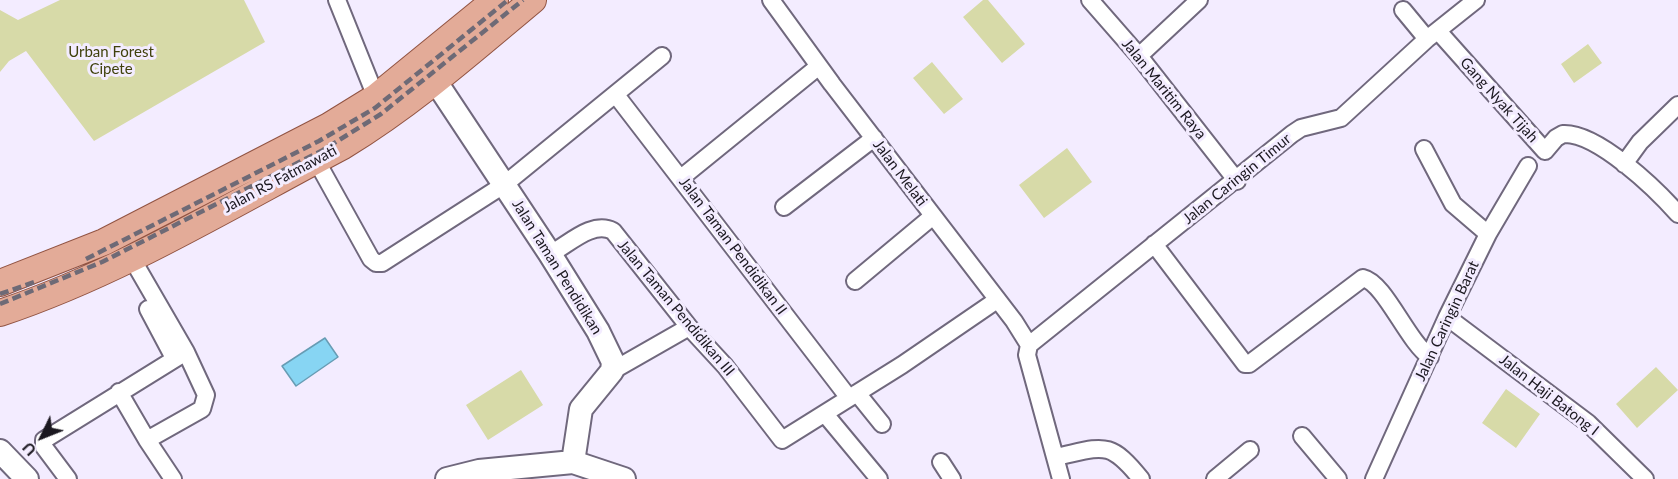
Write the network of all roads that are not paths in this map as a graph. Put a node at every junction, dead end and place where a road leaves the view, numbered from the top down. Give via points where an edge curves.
1 (338, 0) edge
2 (771, 0) edge
3 (1090, 0) edge
4 (1199, 0) edge
5 (1476, 0) edge
6 (509, 6) edge
7 (1403, 10) dead end
8 (1433, 35) junction
9 (662, 56) dead end
10 (1139, 56) junction
11 (819, 66) junction
12 (436, 82) junction
13 (616, 95) junction
14 (376, 97) junction
15 (1678, 105) edge
16 (874, 138) junction
17 (1424, 149) dead end
18 (316, 160) junction
19 (1624, 164) junction
20 (1528, 166) dead end
21 (681, 178) junction
22 (1237, 181) junction
23 (505, 184) junction
24 (784, 207) dead end
25 (1678, 214) edge
26 (933, 216) junction
27 (1488, 234) junction
28 (1154, 244) junction
29 (550, 254) junction
30 (127, 259) junction
31 (855, 281) dead end
32 (0, 283) edge
33 (997, 300) junction
34 (0, 313) edge
35 (1448, 317) junction
36 (689, 327) junction
37 (1029, 345) junction
38 (180, 355) junction
39 (1430, 357) junction
40 (612, 371) junction
41 (119, 392) junction
42 (853, 396) junction
43 (825, 414) junction
44 (882, 424) dead end
45 (1302, 436) dead end
46 (147, 440) junction
47 (1250, 450) dead end
48 (0, 451) edge
49 (1056, 457) junction
50 (573, 462) junction
51 (940, 462) dead end
52 (27, 479) edge
53 (68, 479) edge
54 (173, 479) edge
55 (447, 479) edge
56 (624, 479) edge
57 (879, 479) edge
58 (952, 479) edge
59 (1061, 479) edge
60 (1141, 479) edge
61 (1215, 479) edge
62 (1338, 479) edge
63 (1374, 479) edge
64 (1645, 479) edge

1 - 14 street
2 - 11 street, Jalan Melati
3 - 10 street, Jalan Maritim Raya
4 - 10 street
5 - 8 street, Jalan Caringin Timur
6 - 12 main road, Jalan RS Fatmawati
6 - 14 main road, Jalan RS Fatmawati
7 - 8 street
8 - 19 street, Gang Nyak Tijah via 1545,151 1559,135 1567,134 1588,140
8 - 22 street, Jalan Caringin Timur via 1341,118 1297,131
9 - 13 street
10 - 22 street, Jalan Maritim Raya
11 - 16 street, Jalan Melati
11 - 21 street
12 - 18 main road, Jalan RS Fatmawati via 378,124
12 - 23 street, Jalan Taman Pendidikan
13 - 21 street, Jalan Taman Pendidikan II
13 - 23 street
14 - 32 main road, Jalan RS Fatmawati via 278,154 115,237
15 - 19 street via 1640,142
16 - 24 street
16 - 26 street, Jalan Melati
17 - 27 street via 1453,204
18 - 23 street via 371,259 378,263
18 - 30 main road, Jalan RS Fatmawati
19 - 25 street, Gang Nyak Tijah
20 - 27 street, Jalan Caringin Barat
21 - 42 street, Jalan Taman Pendidikan II
22 - 28 street, Jalan Caringin Timur
23 - 29 street, Jalan Taman Pendidikan
26 - 31 street
26 - 33 street, Jalan Melati
27 - 35 street, Jalan Caringin Barat
28 - 37 street, Jalan Caringin Timur
28 - 39 street via 1245,364 1358,279 1366,278 1375,284 1417,345
29 - 36 street, Jalan Taman Pendidikan III via 593,228 609,229
29 - 40 street, Jalan Taman Pendidikan via 598,331 613,362
30 - 34 main road, Jalan RS Fatmawati via 59,292
30 - 38 street
33 - 37 street, Jalan Melati
33 - 42 street
35 - 39 street, Jalan Caringin Barat
35 - 64 street, Jalan Haji Batong I via 1588,423
36 - 40 street
36 - 43 street, Jalan Taman Pendidikan III via 725,366 782,440
37 - 49 street via 1027,355
38 - 41 street
38 - 46 street via 206,395 205,405
39 - 63 street, Jalan Caringin Barat
40 - 50 street via 581,409
41 - 46 street
41 - 53 street via 44,440 44,447
42 - 43 street
42 - 44 street, Jalan Taman Pendidikan II
43 - 57 street
45 - 62 street
46 - 54 street
47 - 61 street
48 - 52 street
49 - 59 street
49 - 60 street via 1103,449 1114,451 1123,456
50 - 55 street via 479,471
50 - 56 street
51 - 58 street

